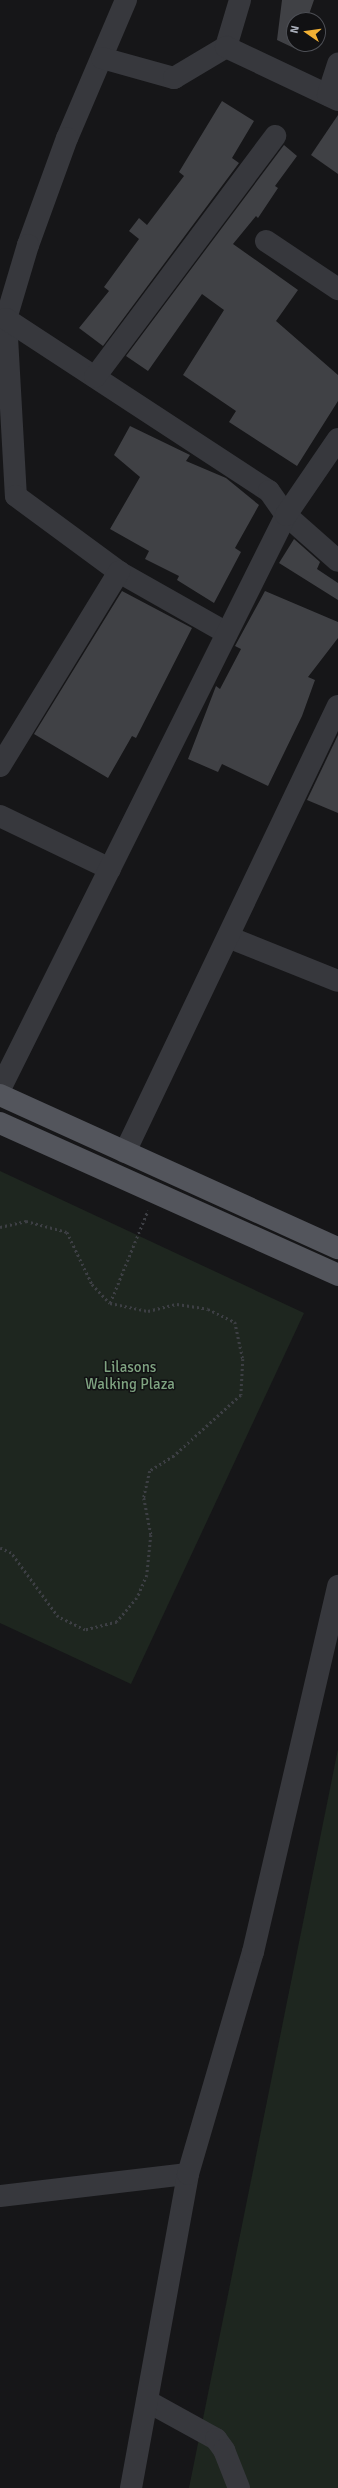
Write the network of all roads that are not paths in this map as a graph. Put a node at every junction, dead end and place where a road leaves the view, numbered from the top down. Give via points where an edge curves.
1 (126, 0) edge
2 (240, 0) edge
3 (226, 47) junction
4 (102, 58) junction
5 (338, 64) edge
6 (333, 98) edge
7 (275, 136) dead end
8 (266, 241) dead end
9 (338, 289) edge
10 (3, 319) edge
11 (95, 377) junction
12 (338, 439) edge
13 (7, 452) edge
14 (286, 515) junction
15 (338, 561) edge
16 (119, 572) junction
17 (227, 633) junction
18 (338, 706) edge
19 (0, 766) edge
20 (0, 816) edge
21 (110, 869) junction
22 (228, 937) junction
23 (338, 981) edge
24 (0, 1089) edge
25 (0, 1096) edge
26 (0, 1123) edge
27 (125, 1152) junction
28 (338, 1248) edge
29 (337, 1274) edge
30 (338, 1586) edge
31 (188, 2174) junction
32 (0, 2196) edge
33 (147, 2401) junction
34 (131, 2488) edge
35 (239, 2488) edge

1 - 4 street
2 - 3 street
3 - 4 street via 174,78
3 - 6 street
4 - 10 street via 67,138
5 - 6 street
7 - 11 street
8 - 9 street
10 - 11 street
10 - 13 street
11 - 14 street via 269,491
12 - 14 street
13 - 16 street via 16,496
14 - 15 street
14 - 17 street
16 - 17 street
16 - 19 street
17 - 21 street
18 - 22 street
20 - 21 street
21 - 24 street
22 - 23 street
22 - 27 street
25 - 27 main road
26 - 29 main road
27 - 28 main road
30 - 31 street via 253,1952
31 - 32 street
31 - 33 street
33 - 34 street
33 - 35 street via 216,2439 224,2450

